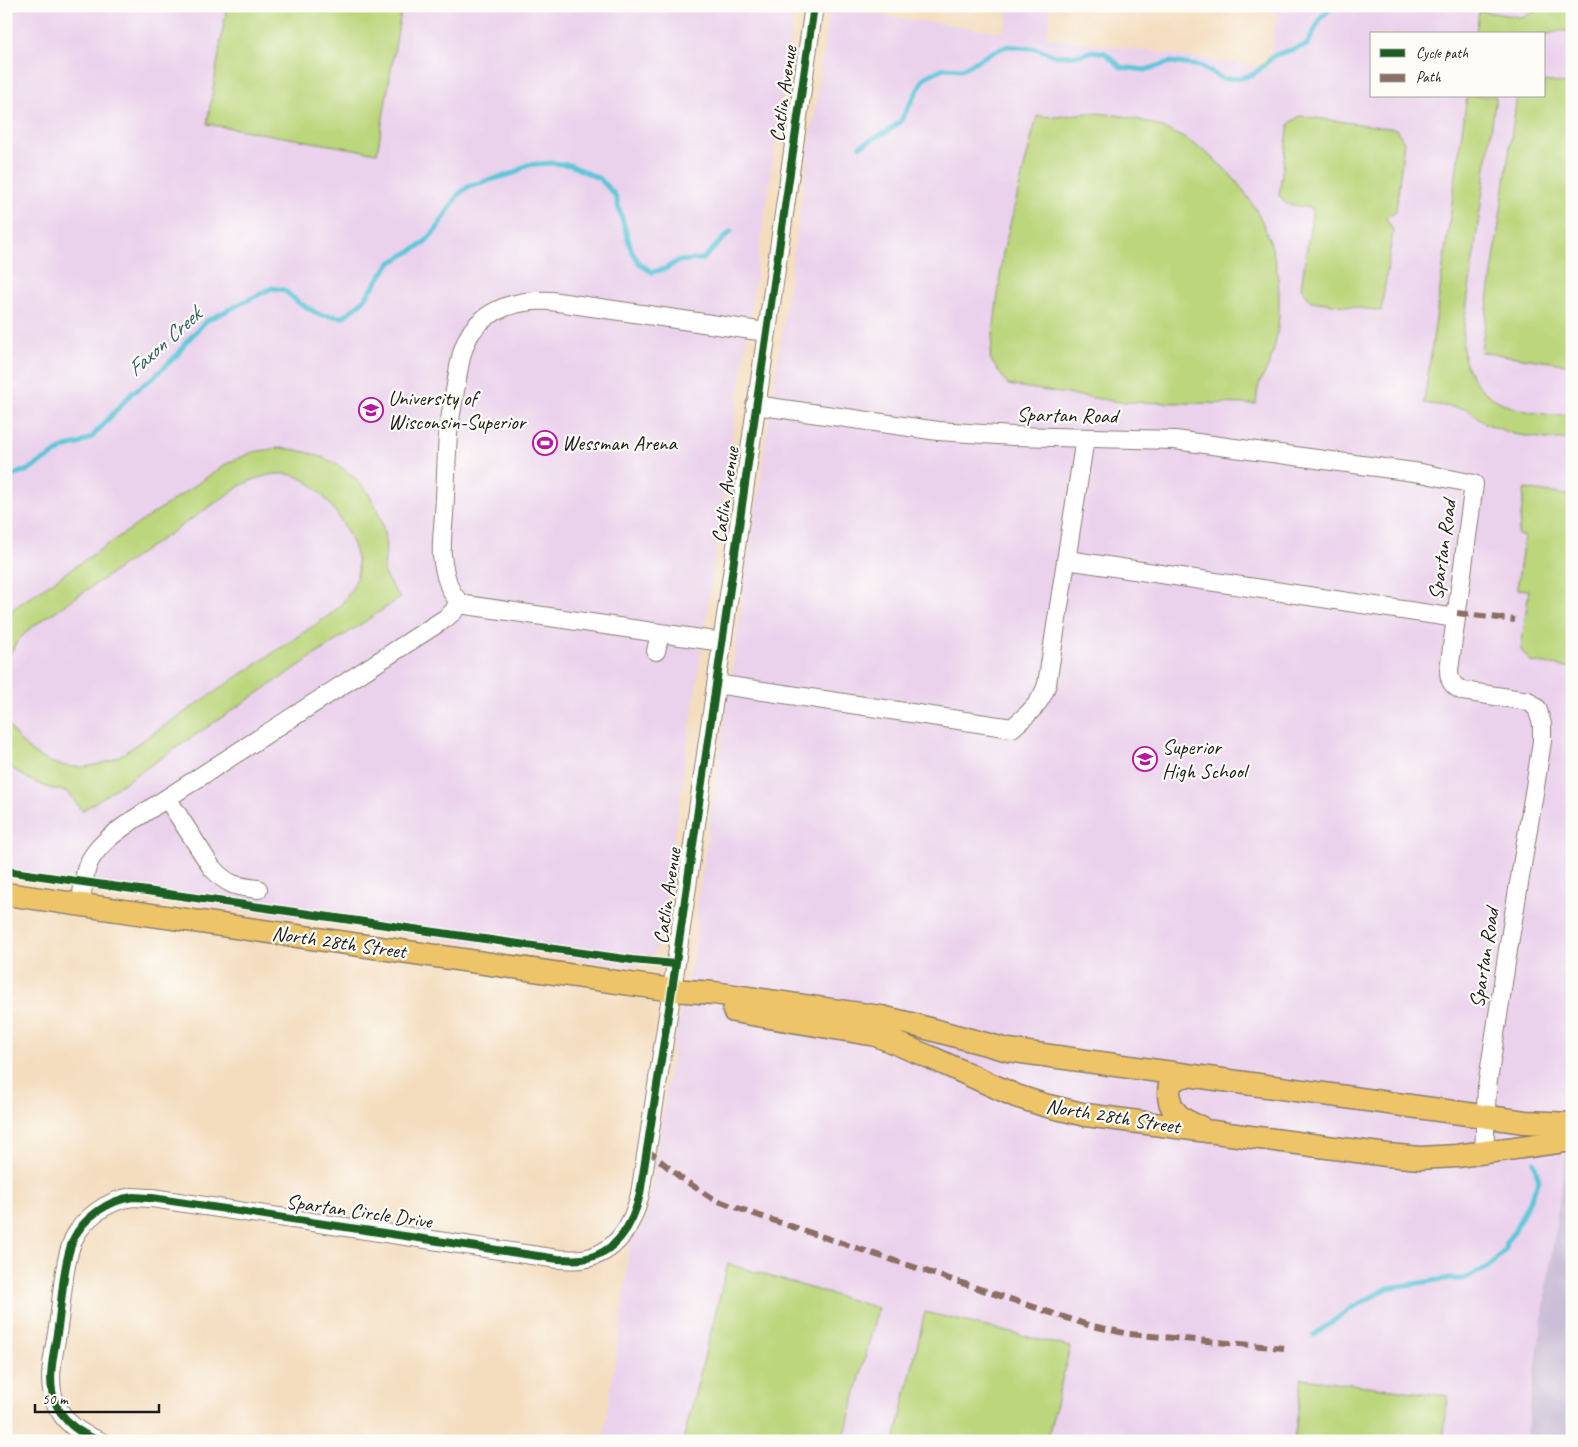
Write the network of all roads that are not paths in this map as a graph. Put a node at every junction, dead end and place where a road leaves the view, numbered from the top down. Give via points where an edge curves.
1 (814, 6) edge
2 (766, 332) junction
3 (756, 405) junction
4 (1085, 438) junction
5 (1067, 560) junction
6 (458, 602) junction
7 (1456, 618) junction
8 (660, 633) junction
9 (722, 642) junction
10 (656, 651) dead end
11 (716, 684) junction
12 (167, 798) junction
13 (258, 889) dead end
14 (6, 894) edge
15 (81, 905) junction
16 (672, 990) junction
17 (1187, 1075) junction
18 (1485, 1117) junction
19 (1572, 1124) edge
20 (1217, 1132) junction
21 (1572, 1140) edge
22 (1484, 1153) junction
23 (100, 1441) edge

1 - 2 street, Catlin Avenue
2 - 3 street, Catlin Avenue
2 - 6 street via 546,301 513,304 496,310 482,321 469,336 462,355 448,434 442,552 446,575
3 - 4 street, Spartan Road via 938,431
3 - 9 street, Catlin Avenue
4 - 5 street
4 - 7 street, Spartan Road via 1175,440 1421,473 1474,484
5 - 7 street
5 - 11 street via 1045,691 1036,706 1012,728
6 - 8 street
6 - 12 street via 446,618
7 - 18 street, Spartan Road via 1449,676 1452,684 1462,691 1528,701 1537,708 1542,724 1536,787 1505,969
8 - 9 street
8 - 10 street
9 - 11 street, Catlin Avenue
11 - 16 street, Catlin Avenue
12 - 13 street via 221,878 236,886
12 - 15 street via 118,831 95,853 86,868
14 - 15 main road, North 28th Street
15 - 16 main road, North 28th Street
16 - 17 main road, North 28th Street via 881,1017 1008,1050
16 - 20 main road, North 28th Street via 700,1006 876,1036 1011,1094 1053,1108
16 - 23 street, Spartan Circle Drive via 637,1207 629,1227 601,1253 582,1259 558,1258 138,1197 116,1201 95,1213 77,1233 70,1250 52,1378 55,1400 68,1422
17 - 18 main road, North 28th Street
17 - 20 main road via 1170,1084 1168,1094 1172,1107 1188,1122
18 - 19 main road, North 28th Street
18 - 22 street, Spartan Road
20 - 22 main road, North 28th Street via 1411,1157
21 - 22 main road, North 28th Street

